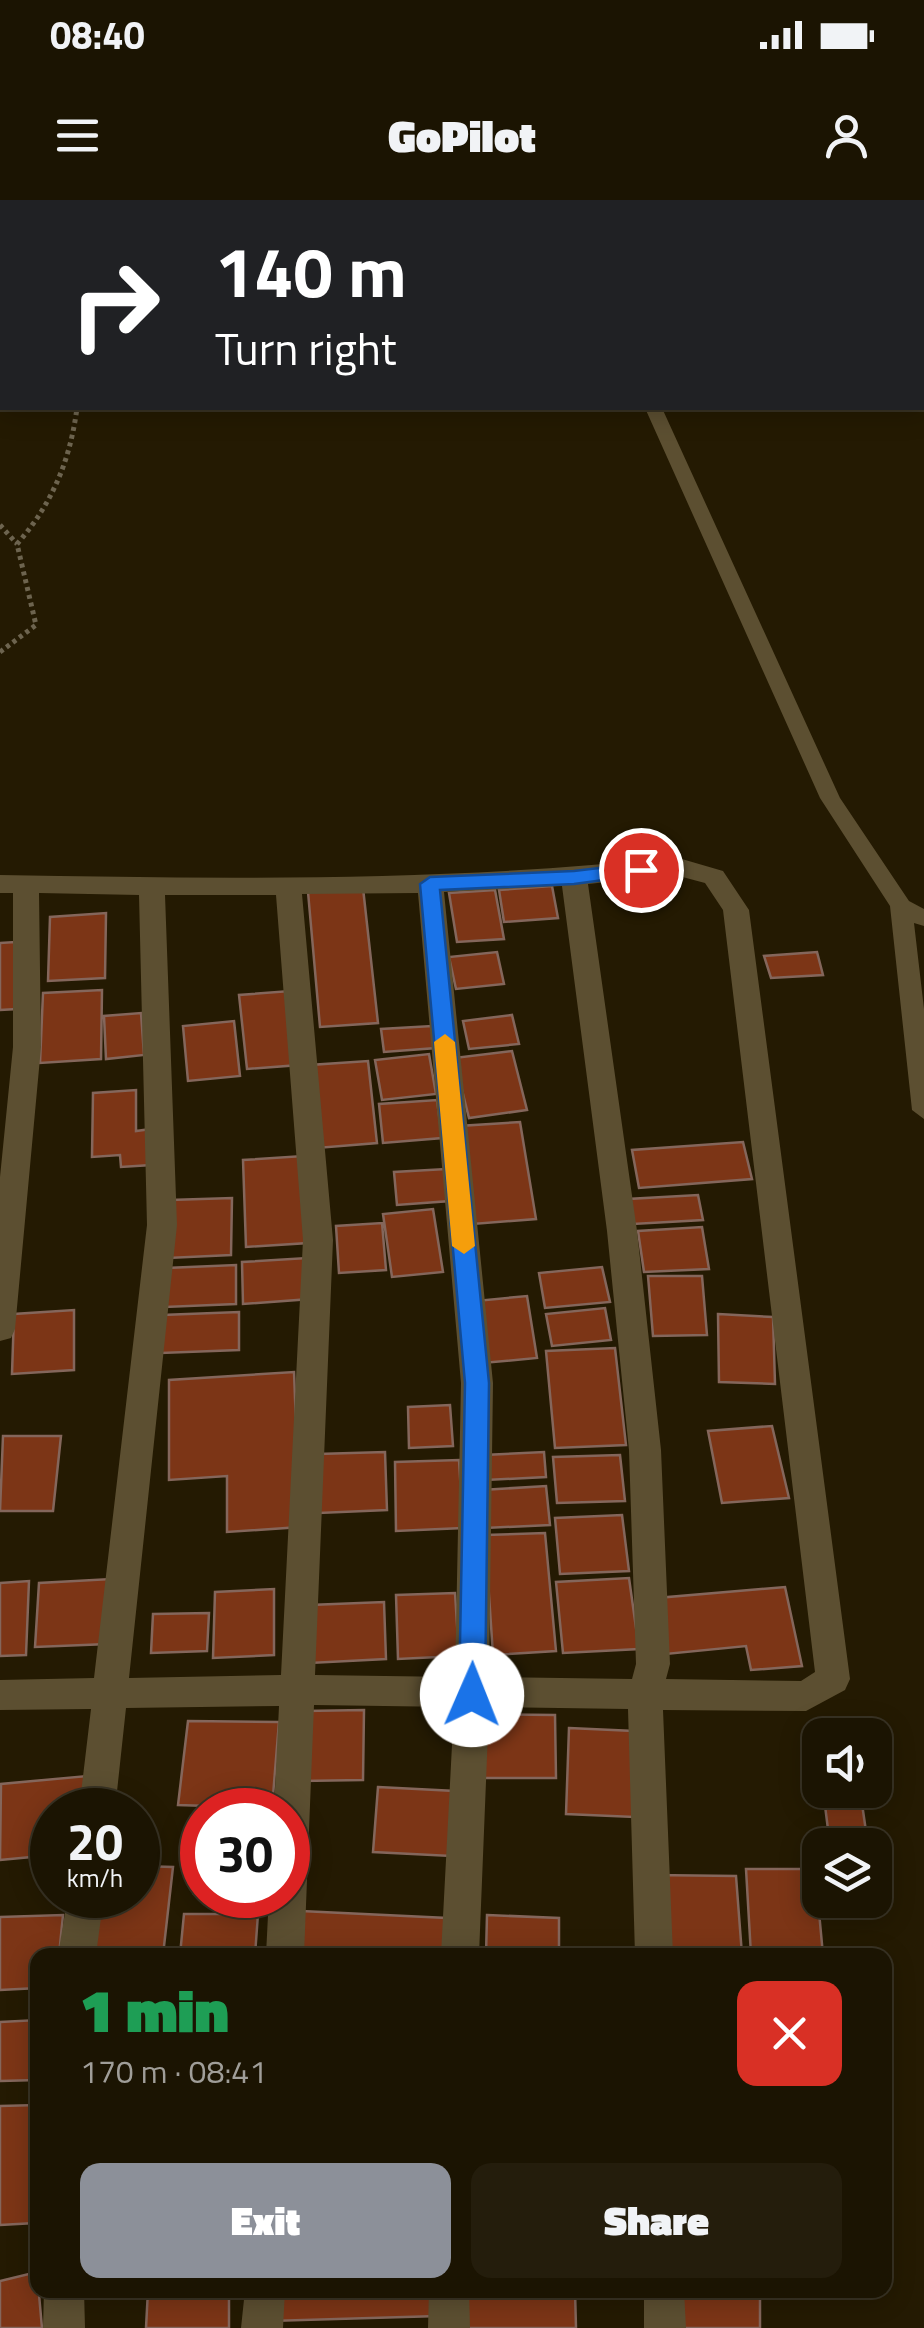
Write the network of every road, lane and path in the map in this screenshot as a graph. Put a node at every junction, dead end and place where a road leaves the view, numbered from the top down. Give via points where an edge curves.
1 (78, 410) edge
2 (655, 410) edge
3 (0, 525) edge
4 (17, 544) junction
5 (0, 652) edge
6 (574, 878) junction
7 (13, 884) edge
8 (288, 884) junction
9 (430, 884) junction
10 (152, 886) junction
11 (901, 906) junction
12 (924, 920) edge
13 (924, 1110) edge
14 (0, 1328) edge
15 (300, 1690) junction
16 (0, 1695) edge
17 (472, 1695) junction
18 (112, 1696) junction
19 (645, 1696) junction
20 (100, 1788) edge
21 (83, 1918) edge
22 (79, 1948) edge
23 (286, 1948) edge
24 (460, 1948) edge
25 (654, 1948) edge
26 (64, 2298) edge
27 (264, 2298) edge
28 (449, 2298) edge
29 (664, 2298) edge
30 (64, 2328) edge
31 (262, 2328) edge
32 (448, 2328) edge
33 (666, 2328) edge

1 - 4 path via 58,490
2 - 11 lane via 830,798
3 - 4 path
4 - 5 path via 36,625
6 - 9 street
6 - 19 street via 645,1450 653,1664
6 - 19 street via 675,866 714,877 736,910 832,1657 833,1679 806,1696
7 - 10 street
7 - 14 street via 27,1047
8 - 9 street
8 - 10 street
8 - 15 street via 318,1240
9 - 17 street via 477,1383
10 - 18 street via 162,1225
11 - 12 lane
11 - 13 lane
15 - 17 street
15 - 18 street
15 - 23 street
16 - 18 street
17 - 19 street
17 - 24 street
18 - 20 street
19 - 25 street
21 - 22 street
26 - 30 street
27 - 31 street
28 - 32 street
29 - 33 street

